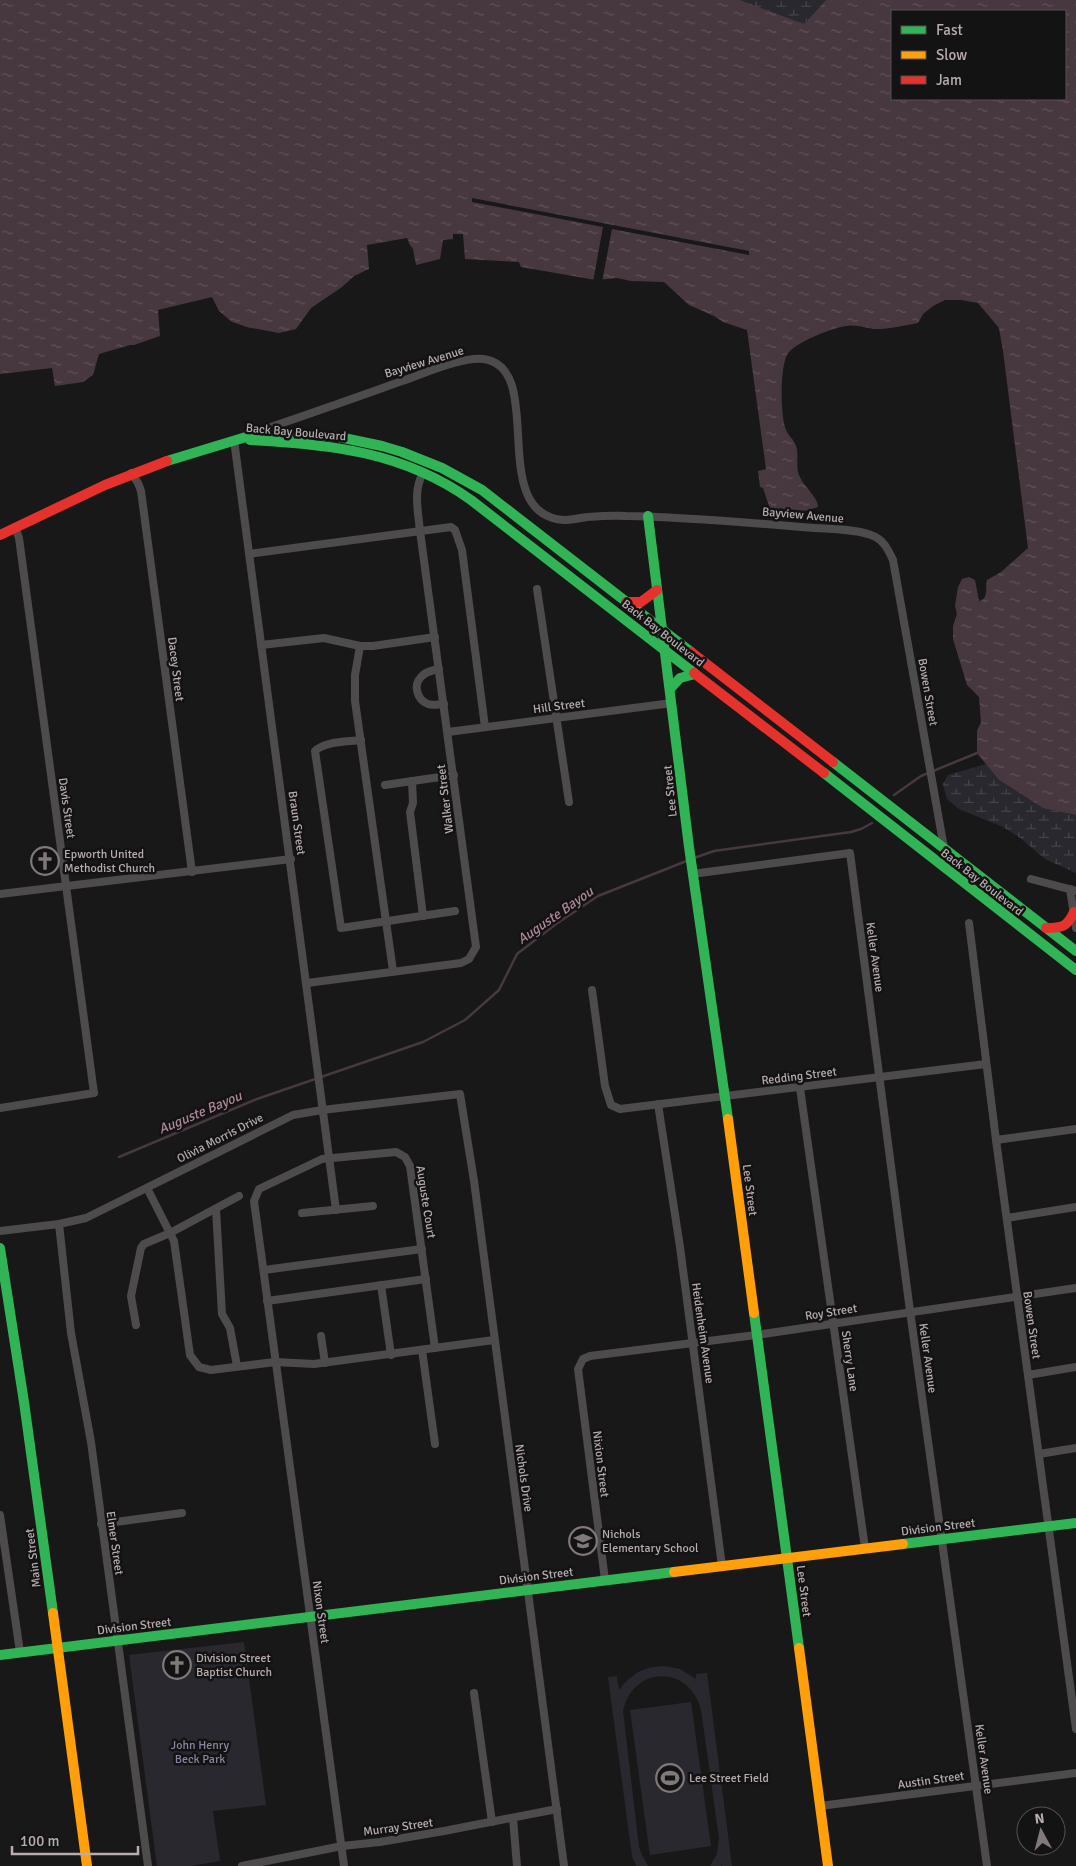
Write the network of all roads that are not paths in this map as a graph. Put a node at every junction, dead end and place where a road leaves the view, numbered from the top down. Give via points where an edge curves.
1 (234, 440) junction
2 (131, 473) junction
3 (423, 473) junction
4 (648, 516) junction
5 (15, 527) junction
6 (420, 531) junction
7 (0, 535) edge
8 (882, 541) joint
9 (249, 554) junction
10 (537, 589) dead end
11 (657, 590) junction
12 (626, 602) junction
13 (662, 630) junction
14 (435, 637) junction
15 (261, 645) junction
16 (360, 646) junction
17 (665, 651) junction
18 (440, 669) junction
19 (695, 674) junction
20 (670, 689) junction
21 (672, 703) junction
22 (444, 704) junction
23 (556, 718) junction
24 (485, 727) junction
25 (448, 732) junction
26 (361, 740) junction
27 (454, 775) junction
28 (412, 781) junction
29 (385, 785) dead end
30 (569, 802) dead end
31 (944, 848) junction
32 (291, 860) junction
33 (692, 871) junction
34 (192, 872) junction
35 (1030, 879) dead end
36 (67, 886) junction
37 (1073, 890) edge
38 (0, 894) edge
39 (455, 911) dead end
40 (1074, 912) junction
41 (423, 916) junction
42 (386, 922) junction
43 (969, 924) dead end
44 (1046, 928) junction
45 (1076, 928) edge
46 (1076, 951) edge
47 (1076, 970) edge
48 (393, 971) junction
49 (307, 983) junction
50 (592, 990) dead end
51 (986, 1064) junction
52 (880, 1077) junction
53 (800, 1088) junction
54 (460, 1094) joint
55 (725, 1097) junction
56 (658, 1104) junction
57 (0, 1108) edge
58 (322, 1110) junction
59 (1076, 1129) edge
60 (996, 1140) junction
61 (330, 1158) junction
62 (147, 1188) junction
63 (238, 1196) dead end
64 (373, 1206) dead end
65 (1076, 1207) edge
66 (216, 1208) junction
67 (336, 1210) junction
68 (302, 1213) dead end
69 (1007, 1218) junction
70 (59, 1224) junction
71 (0, 1231) edge
72 (170, 1233) junction
73 (0, 1248) edge
74 (422, 1248) junction
75 (264, 1270) junction
76 (426, 1279) junction
77 (381, 1285) junction
78 (1076, 1288) edge
79 (1017, 1297) junction
80 (267, 1301) junction
81 (910, 1312) junction
82 (833, 1323) junction
83 (136, 1325) dead end
84 (756, 1335) junction
85 (321, 1336) dead end
86 (494, 1340) junction
87 (693, 1343) junction
88 (435, 1348) junction
89 (422, 1350) junction
90 (391, 1354) junction
91 (590, 1356) joint
92 (275, 1362) junction
93 (325, 1363) junction
94 (237, 1366) junction
95 (1076, 1368) edge
96 (1028, 1375) junction
97 (434, 1444) dead end
98 (1076, 1448) edge
99 (1039, 1454) junction
100 (182, 1513) dead end
101 (0, 1515) edge
102 (1076, 1523) edge
103 (101, 1524) junction
104 (1048, 1526) junction
105 (941, 1539) junction
106 (865, 1548) junction
107 (787, 1558) junction
108 (722, 1566) junction
109 (605, 1580) junction
110 (527, 1590) junction
111 (310, 1617) junction
112 (117, 1640) junction
113 (56, 1648) junction
114 (20, 1652) junction
115 (0, 1655) edge
116 (474, 1693) dead end
117 (1076, 1729) edge
118 (1076, 1772) edge
119 (977, 1785) junction
120 (820, 1806) junction
121 (557, 1809) junction
122 (513, 1818) junction
123 (492, 1822) junction
124 (342, 1846) junction
125 (87, 1866) edge
126 (148, 1866) edge
127 (242, 1866) edge
128 (344, 1866) edge
129 (517, 1866) edge
130 (564, 1866) edge
131 (828, 1866) edge
132 (987, 1866) edge

1 - 2 main road, Bayview Avenue
1 - 3 main road, Back Bay Boulevard via 347,448
1 - 4 street, Bayview Avenue via 446,366 482,359 505,371 511,383 523,482 533,504 546,516 565,520
1 - 9 street, Braun Street
1 - 12 main road, Back Bay Boulevard via 266,433 345,437 401,450 429,461 482,490
2 - 5 main road, Bayview Avenue
2 - 34 street, Dacey Street via 141,490
3 - 6 street, Walker Street via 416,492
3 - 17 main road, Back Bay Boulevard via 473,502
4 - 8 street, Bayview Avenue via 855,532 872,535
4 - 11 main road, Lee Street
5 - 7 main road, Bayview Avenue
5 - 36 street, Davis Street
6 - 9 street
6 - 14 street, Walker Street
6 - 24 street via 452,527 460,542
8 - 31 street, Bowen Street via 893,560
9 - 15 street, Braun Street
10 - 23 street
11 - 12 main road via 641,602
11 - 13 main road, Lee Street
12 - 13 main road, Back Bay Boulevard
13 - 17 main road, Lee Street
13 - 31 main road, Back Bay Boulevard
14 - 16 street
14 - 18 street, Walker Street
15 - 16 street via 324,638
15 - 32 street, Braun Street
16 - 26 street via 354,689
17 - 19 main road, Back Bay Boulevard
17 - 20 main road, Lee Street
18 - 22 street, Walker Street
18 - 22 street via 421,677 417,689 426,704
19 - 20 main road via 684,675
19 - 47 main road, Back Bay Boulevard
20 - 21 main road, Lee Street
21 - 23 street, Hill Street
21 - 33 main road, Lee Street
22 - 25 street, Walker Street
23 - 24 street, Hill Street
23 - 30 street
24 - 25 street, Hill Street
25 - 27 street, Walker Street
26 - 42 street
26 - 42 street via 319,747 315,751 316,766 341,928
27 - 28 street
27 - 48 street, Walker Street via 476,947 469,959 461,963
28 - 29 street
28 - 41 street via 410,812
31 - 44 main road, Back Bay Boulevard
32 - 34 street
32 - 49 street, Braun Street
33 - 52 street, Keller Avenue via 850,853
33 - 55 main road, Lee Street
34 - 36 street
35 - 37 street
36 - 38 street
36 - 57 street, Davis Street via 94,1093
37 - 40 street
39 - 41 street
40 - 44 main road via 1069,923 1059,928
40 - 45 street
41 - 42 street
42 - 48 street
43 - 51 street, Bowen Street
44 - 46 main road, Back Bay Boulevard
48 - 49 street, Walker Street
49 - 58 street, Braun Street
50 - 56 street, Redding Street via 608,1099 616,1108
51 - 52 street, Redding Street
51 - 60 street, Bowen Street
52 - 53 street, Redding Street
52 - 81 street, Keller Avenue
53 - 55 street, Redding Street
53 - 82 street, Sherry Lane
54 - 58 street, Olivia Morris Drive
54 - 86 street, Nichols Drive
55 - 56 street, Redding Street
55 - 84 main road, Lee Street
56 - 87 street, Heidenheim Avenue
58 - 61 street, Braun Street
58 - 62 street, Olivia Morris Drive via 285,1118
59 - 60 street
60 - 69 street, Bowen Street
61 - 67 street, Braun Street
61 - 74 street, Auguste Court via 396,1152 405,1157 410,1166
61 - 75 street, Auguste Court via 300,1168 262,1187 256,1194 254,1202
62 - 70 street, Olivia Morris Drive via 86,1218
62 - 72 street
63 - 66 street
64 - 67 street
65 - 69 street
66 - 72 street
66 - 94 street via 222,1314 230,1328
67 - 68 street
69 - 79 street, Bowen Street
70 - 71 street, Olivia Morris Drive
70 - 103 street, Elmer Street
72 - 83 street via 144,1244 139,1252 131,1296
72 - 94 street via 176,1247 190,1355 199,1367 211,1370
73 - 113 main road, Main Street
74 - 75 street, Auguste Court
74 - 76 street, Auguste Court
75 - 80 street, Auguste Court
76 - 77 street
76 - 88 street, Auguste Court
77 - 80 street
77 - 90 street
78 - 79 street, Roy Street
79 - 81 street, Roy Street
79 - 96 street, Bowen Street
80 - 92 street, Auguste Court
81 - 82 street, Roy Street
81 - 105 street, Keller Avenue
82 - 84 street, Roy Street
82 - 106 street, Sherry Lane
84 - 87 street, Roy Street
84 - 107 main road, Lee Street
85 - 93 street
86 - 88 street
86 - 110 street, Nichols Drive
87 - 91 street, Roy Street
87 - 108 street, Heidenheim Avenue
88 - 89 street
89 - 90 street
89 - 97 street
90 - 93 street
91 - 109 street, Nixion Street via 583,1359 578,1369
92 - 93 street
92 - 94 street
92 - 111 street, Nixon Street
95 - 96 street
96 - 99 street, Bowen Street
98 - 99 street
99 - 104 street, Bowen Street
100 - 103 street
101 - 114 street
102 - 104 main road, Division Street
103 - 112 street, Elmer Street
104 - 105 main road, Division Street
104 - 117 street, Bowen Street
105 - 106 main road, Division Street
105 - 119 street, Keller Avenue
106 - 107 main road, Division Street
107 - 108 main road, Division Street
107 - 120 main road, Lee Street
108 - 109 main road, Division Street
109 - 110 main road, Division Street
110 - 111 main road, Division Street
110 - 121 street, Nichols Drive
111 - 112 main road, Division Street
111 - 124 street, Nixon Street
112 - 113 main road, Division Street
112 - 126 street, Elmer Street
113 - 114 main road, Division Street
113 - 125 main road, Main Street
114 - 115 main road, Division Street
116 - 123 street
118 - 119 street, Austin Street
119 - 120 street, Austin Street
119 - 132 street, Keller Avenue
120 - 131 main road, Lee Street
121 - 122 street, Murray Street
121 - 130 street, Nichols Drive
122 - 123 street, Murray Street
122 - 129 street
123 - 124 street, Murray Street
124 - 127 street, Murray Street
124 - 128 street, Nixon Street

